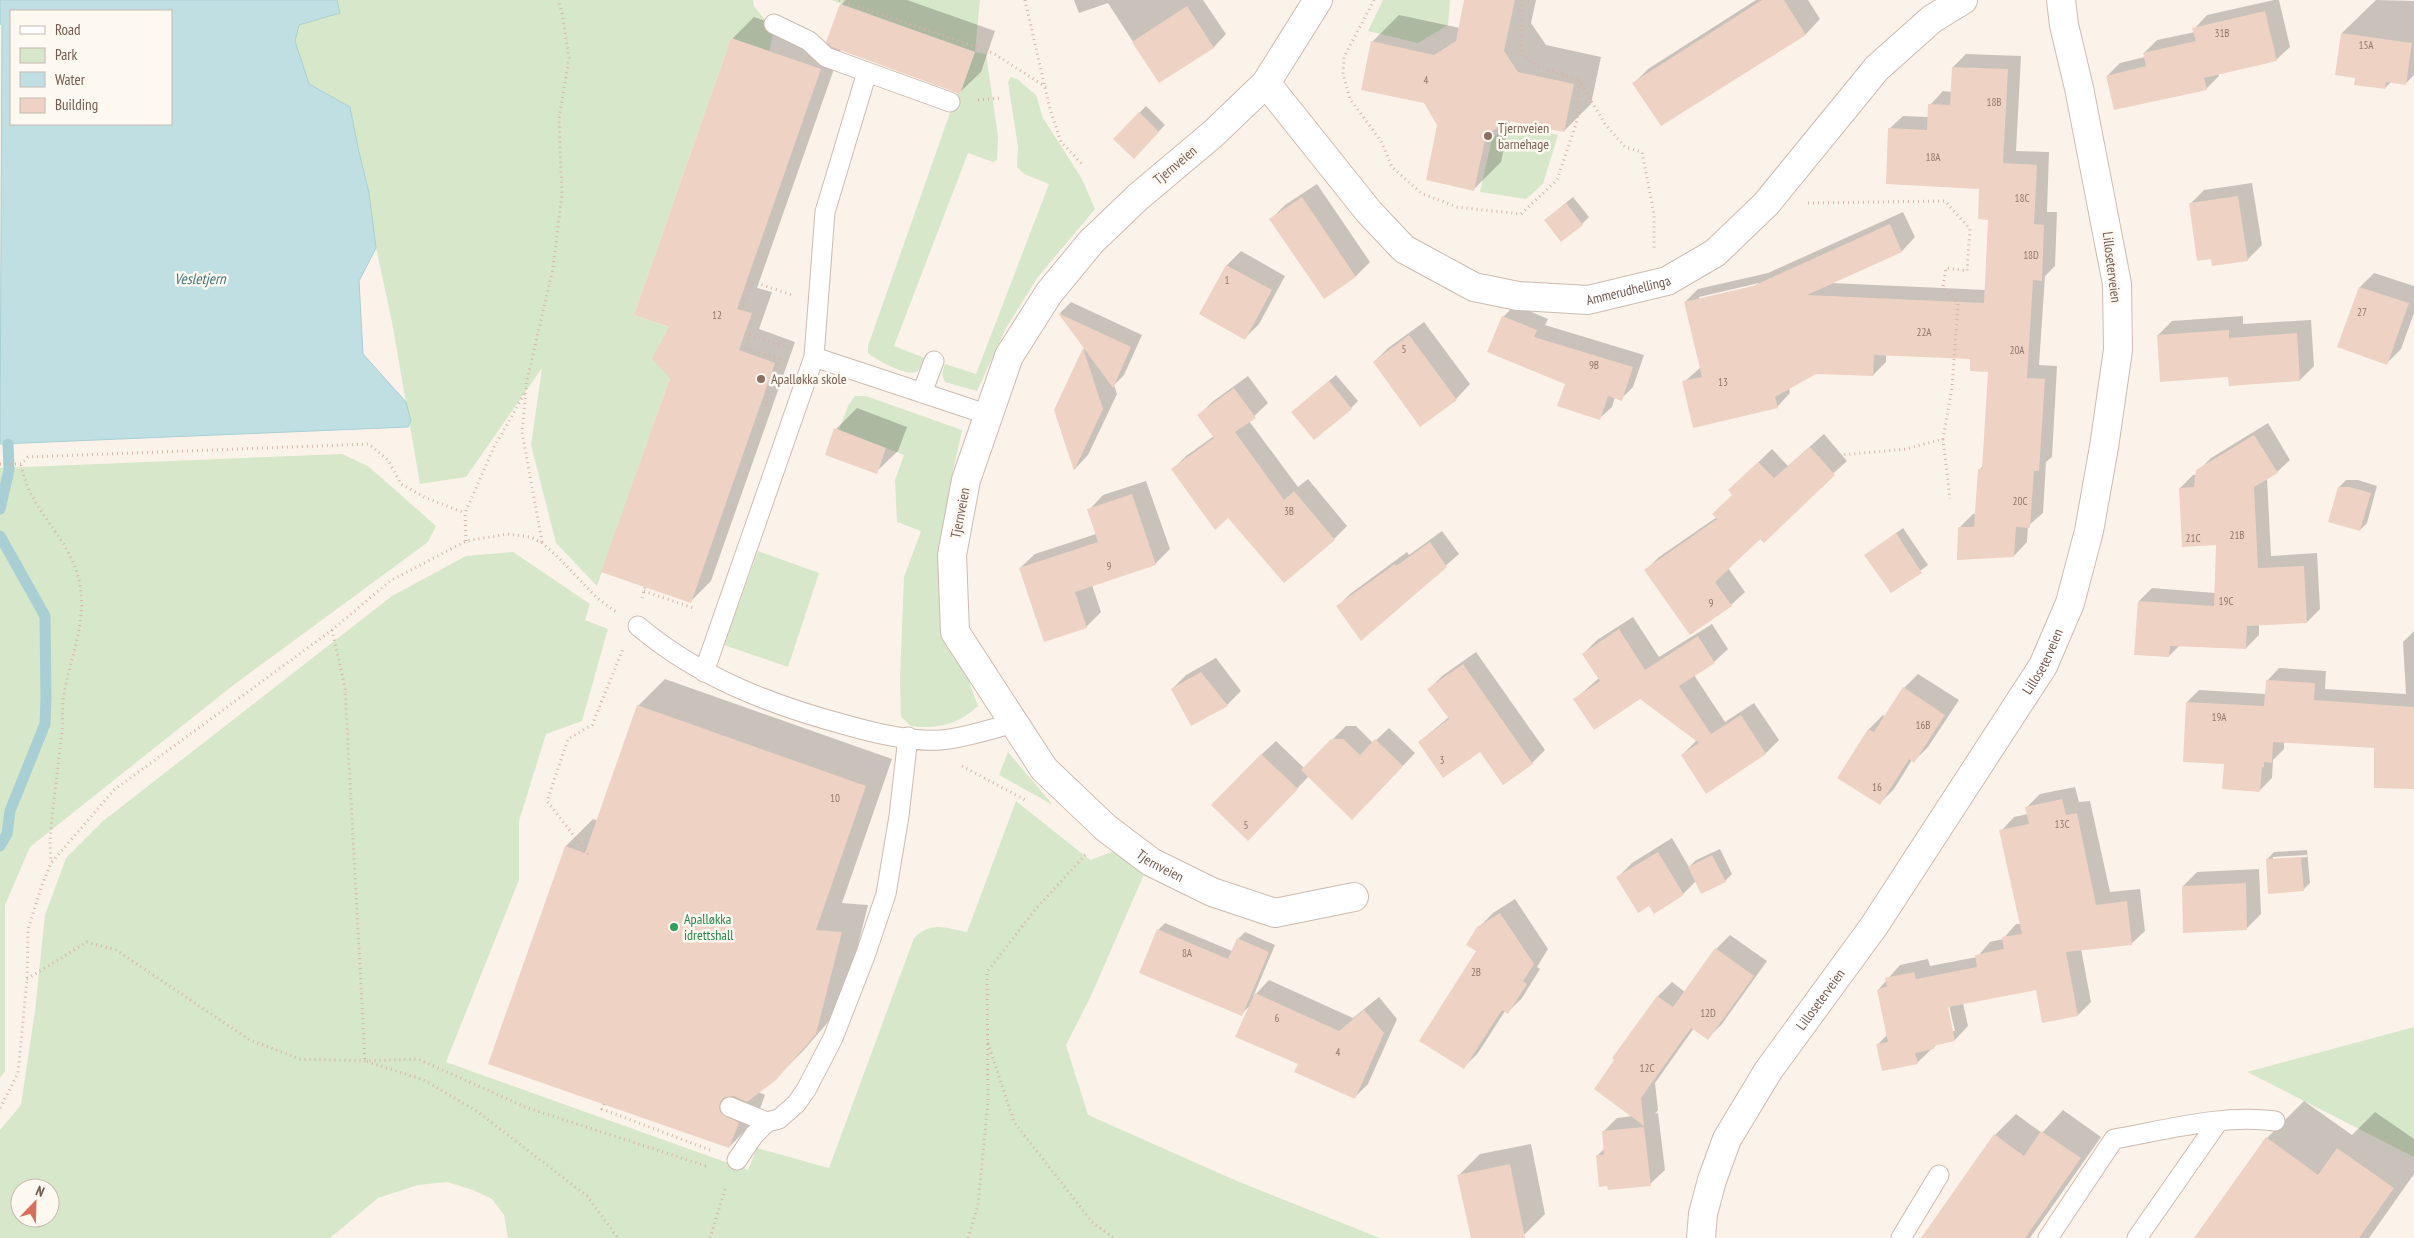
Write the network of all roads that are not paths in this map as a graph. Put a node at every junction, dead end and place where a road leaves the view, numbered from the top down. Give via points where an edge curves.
1 (1318, 0) edge
2 (1963, 0) edge
3 (2062, 0) edge
4 (774, 24) dead end
5 (867, 72) junction
6 (1266, 83) junction
7 (950, 102) dead end
8 (814, 357) junction
9 (934, 361) dead end
10 (922, 393) junction
11 (989, 415) junction
12 (636, 625) road end
13 (704, 672) junction
14 (1014, 723) junction
15 (908, 737) junction
16 (1354, 897) dead end
17 (730, 1107) dead end
18 (2275, 1121) dead end
19 (767, 1122) junction
20 (2218, 1122) junction
21 (734, 1167) road end
22 (1939, 1175) dead end
23 (1701, 1238) edge
24 (1901, 1238) edge
25 (2048, 1238) edge
26 (2137, 1238) edge

1 - 6 street, Tjernveien
2 - 6 street, Ammerudhellinga via 1932,19 1877,68 1766,204 1715,253 1667,282 1588,300 1518,296 1474,287 1404,249 1369,212
3 - 23 street, Lilloseterveien via 2064,25 2116,284 2118,341 2089,531 2070,603 2043,666 1874,926 1768,1071 1727,1139 1703,1214
4 - 5 lane via 809,41 826,57
5 - 7 lane
5 - 8 lane via 825,212
6 - 11 street, Tjernveien via 1091,242 1055,286 1009,356
8 - 10 lane
8 - 13 lane
9 - 10 lane
10 - 11 lane
11 - 14 street, Tjernveien via 966,480 952,555 955,632
12 - 13 lane via 664,649
13 - 15 lane via 788,710 884,736
14 - 15 lane via 940,740
14 - 16 street, Tjernveien via 1044,769 1106,828 1151,862 1212,892 1275,913
15 - 19 lane via 886,894 865,956 833,1038 806,1090 789,1111
17 - 19 lane
18 - 20 lane via 2251,1118
19 - 21 lane via 747,1143
20 - 25 lane via 2114,1139
20 - 26 lane
22 - 24 lane

